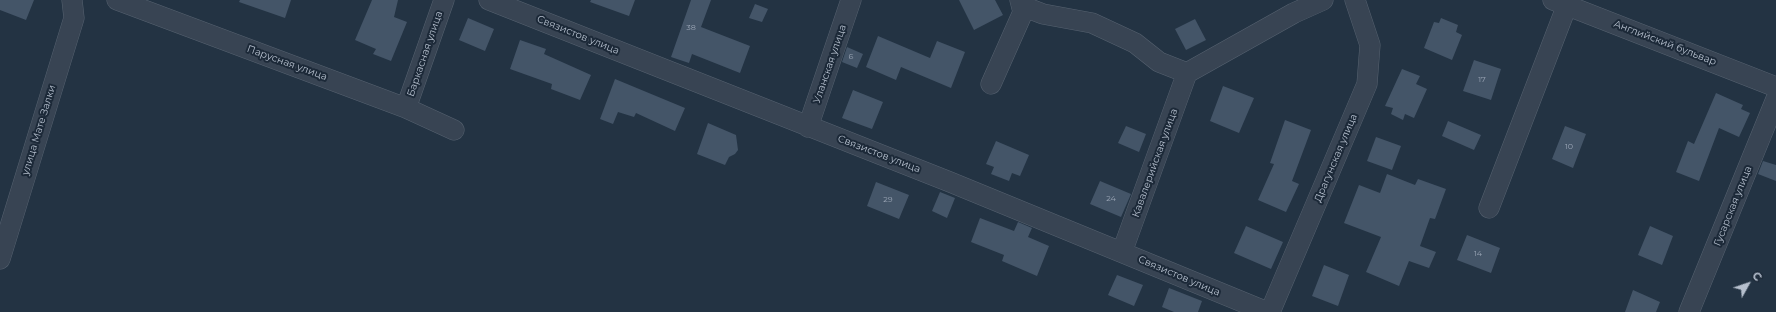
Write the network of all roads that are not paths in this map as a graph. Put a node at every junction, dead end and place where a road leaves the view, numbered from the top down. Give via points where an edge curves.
1 (72, 0) edge
2 (117, 0) edge
3 (444, 0) edge
4 (489, 0) edge
5 (851, 0) edge
6 (1323, 0) edge
7 (1355, 0) edge
8 (1563, 2) edge
9 (1022, 6) edge
10 (1187, 73) junction
11 (992, 84) dead end
12 (1776, 86) edge
13 (1776, 99) edge
14 (406, 108) junction
15 (808, 127) junction
16 (454, 130) dead end
17 (1489, 208) dead end
18 (1122, 252) junction
19 (0, 259) edge
20 (1267, 312) edge
21 (1270, 312) edge
22 (1689, 312) edge

1 - 19 street, улица Мате Залки via 74,18
2 - 14 street, Парусная улица
3 - 14 street, Баркасная улица
4 - 15 street, Связистов улица
5 - 15 street, Уланская улица
6 - 10 street via 1294,12
7 - 21 street, Драгунская улица via 1370,45 1367,84
8 - 12 street, Английский бульвар
8 - 17 street
9 - 10 street via 1043,14 1092,23 1135,43 1160,62
9 - 11 street
10 - 18 street, Кавалерийская улица
13 - 22 street, Гусарская улица
14 - 16 street, Парусная улица
15 - 18 street, Связистов улица
18 - 20 street, Связистов улица

